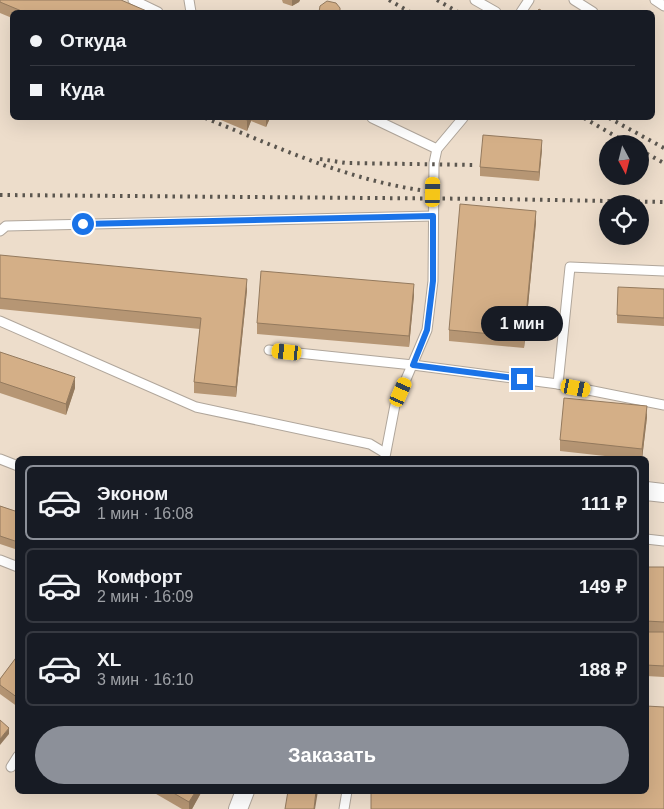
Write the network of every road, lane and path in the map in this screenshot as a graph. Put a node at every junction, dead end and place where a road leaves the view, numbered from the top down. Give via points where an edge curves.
1 (132, 0) edge
2 (475, 0) edge
3 (574, 0) edge
4 (655, 0) edge
5 (664, 6) edge
6 (154, 10) edge
7 (492, 10) edge
8 (590, 10) edge
9 (376, 120) edge
10 (461, 120) edge
11 (436, 149) junction
12 (433, 216) junction
13 (0, 231) edge
14 (664, 271) edge
15 (0, 321) edge
16 (269, 350) dead end
17 (413, 365) junction
18 (558, 384) junction
19 (664, 405) edge
20 (385, 456) edge
21 (0, 459) edge
22 (15, 465) edge
23 (649, 491) edge
24 (664, 493) edge
25 (649, 539) edge
26 (664, 541) edge
27 (0, 560) edge
28 (15, 566) edge
29 (15, 760) edge
30 (11, 766) dead end
31 (244, 794) edge
32 (346, 794) edge
33 (238, 809) edge
34 (344, 809) edge

1 - 6 lane
2 - 7 lane
3 - 8 lane
4 - 5 lane
9 - 11 lane
10 - 11 lane
11 - 12 lane
12 - 13 lane via 6,226
12 - 17 lane via 433,281 427,330
14 - 18 lane via 570,267
15 - 20 lane via 196,407 370,444
16 - 17 lane
17 - 18 lane
17 - 20 lane via 395,405
18 - 19 lane
21 - 22 lane
23 - 24 street
25 - 26 lane
27 - 28 lane
29 - 30 lane
31 - 33 street
32 - 34 lane

